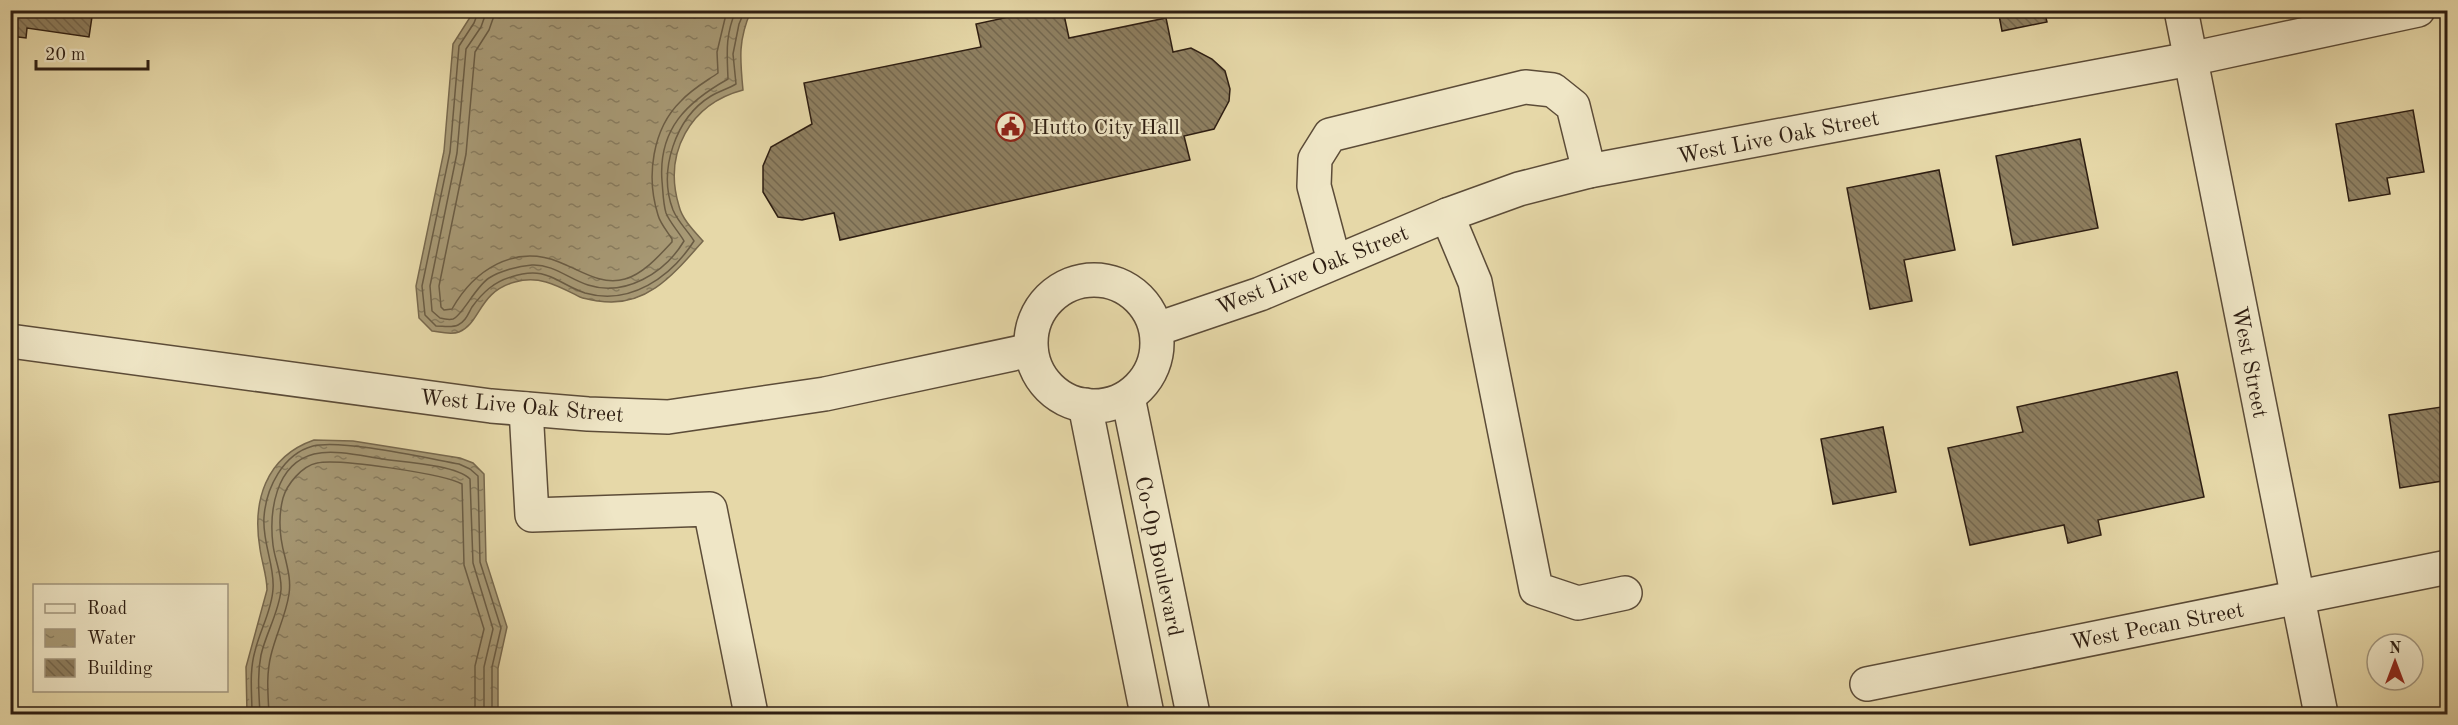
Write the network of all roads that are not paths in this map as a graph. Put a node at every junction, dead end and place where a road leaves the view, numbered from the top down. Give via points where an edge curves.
1 (2181, 10) edge
2 (2418, 10) edge
3 (2190, 59) junction
4 (1588, 171) junction
5 (1447, 215) junction
6 (1334, 261) junction
7 (1157, 329) junction
8 (10, 341) edge
9 (1031, 350) junction
10 (1128, 397) junction
11 (1085, 405) junction
12 (526, 409) junction
13 (2448, 567) edge
14 (1625, 592) dead end
15 (2298, 596) junction
16 (1866, 684) dead end
17 (751, 714) edge
18 (1147, 714) edge
19 (1193, 714) edge
20 (2321, 714) edge

1 - 3 street, West Street
2 - 3 street, West Live Oak Street
3 - 4 street, West Live Oak Street
3 - 15 street, West Street
4 - 5 street, West Live Oak Street via 1519,189
4 - 6 street via 1573,106 1553,90 1525,87 1330,135 1315,159 1314,186
5 - 6 street, West Live Oak Street
5 - 14 street via 1475,282 1536,589 1578,603
6 - 7 street, West Live Oak Street via 1260,294
7 - 9 street via 1149,309 1135,294 1116,283 1095,279 1074,283 1055,293 1032,328
7 - 10 street via 1158,349 1153,368
8 - 12 street, West Live Oak Street
9 - 11 street via 1036,370 1048,387 1065,399
9 - 12 street, West Live Oak Street via 825,394 668,417
10 - 11 street via 1114,404
10 - 19 street, Co-Op Boulevard
11 - 18 street, Co-Op Boulevard
12 - 17 street via 532,515 710,509
13 - 15 street, West Pecan Street
15 - 16 street, West Pecan Street
15 - 20 street, West Street

